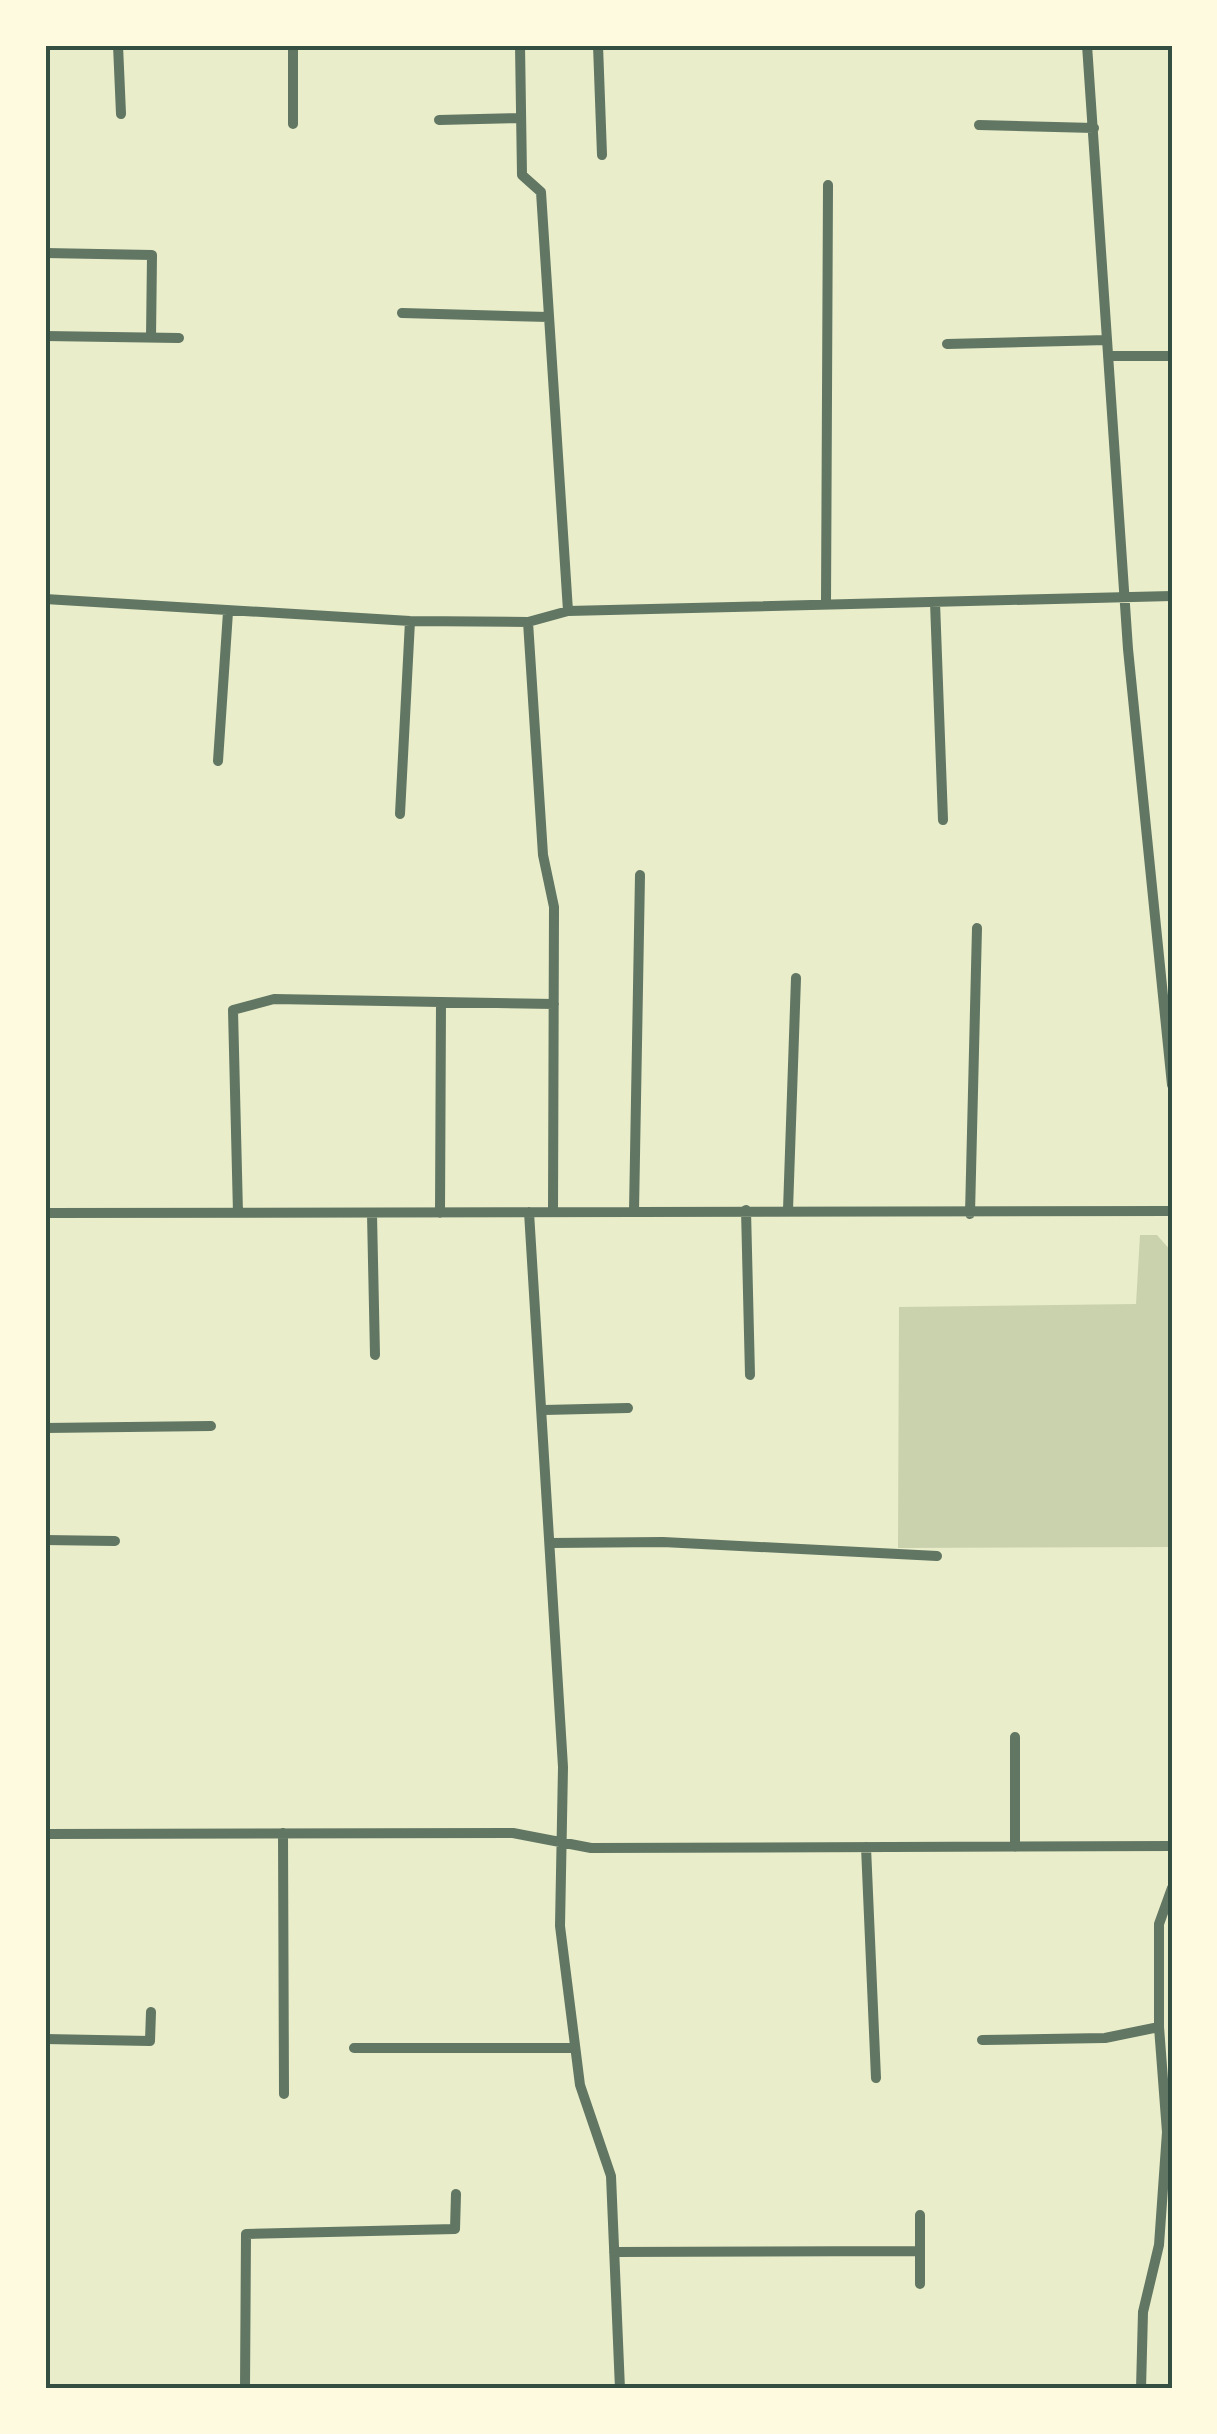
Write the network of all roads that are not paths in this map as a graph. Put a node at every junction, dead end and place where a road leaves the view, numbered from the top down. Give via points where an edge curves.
1 (118, 45) edge
2 (293, 45) edge
3 (520, 45) edge
4 (598, 45) edge
5 (1087, 45) edge
6 (120, 114) dead end
7 (521, 118) junction
8 (439, 120) dead end
9 (294, 124) dead end
10 (979, 125) dead end
11 (1094, 128) junction
12 (602, 155) dead end
13 (828, 185) dead end
14 (45, 254) edge
15 (402, 312) dead end
16 (549, 317) junction
17 (45, 336) edge
18 (151, 338) junction
19 (179, 338) dead end
20 (1107, 340) junction
21 (947, 344) dead end
22 (1108, 356) junction
23 (1172, 356) edge
24 (1172, 596) edge
25 (1126, 597) junction
26 (45, 599) edge
27 (936, 602) junction
28 (826, 605) junction
29 (568, 611) junction
30 (228, 612) junction
31 (410, 621) junction
32 (528, 622) junction
33 (218, 761) dead end
34 (400, 814) dead end
35 (943, 820) dead end
36 (640, 876) dead end
37 (977, 928) dead end
38 (796, 978) dead end
39 (441, 1002) junction
40 (554, 1004) junction
41 (1172, 1085) edge
42 (746, 1210) junction
43 (788, 1210) junction
44 (529, 1212) junction
45 (553, 1212) junction
46 (634, 1212) junction
47 (1172, 1212) edge
48 (45, 1213) edge
49 (440, 1213) junction
50 (238, 1214) junction
51 (372, 1214) junction
52 (970, 1214) junction
53 (375, 1355) dead end
54 (750, 1375) dead end
55 (628, 1408) dead end
56 (544, 1410) junction
57 (210, 1426) dead end
58 (45, 1428) edge
59 (45, 1540) edge
60 (115, 1541) dead end
61 (551, 1543) junction
62 (936, 1556) dead end
63 (1015, 1737) dead end
64 (45, 1834) edge
65 (282, 1834) junction
66 (559, 1840) junction
67 (1015, 1846) junction
68 (1172, 1846) edge
69 (866, 1847) junction
70 (1172, 1888) edge
71 (151, 2012) dead end
72 (1159, 2027) junction
73 (45, 2039) edge
74 (982, 2040) dead end
75 (354, 2048) dead end
76 (575, 2048) junction
77 (1167, 2054) edge
78 (876, 2078) dead end
79 (284, 2094) dead end
80 (456, 2194) dead end
81 (920, 2215) dead end
82 (920, 2251) junction
83 (614, 2252) junction
84 (920, 2284) dead end
85 (245, 2389) edge
86 (620, 2389) edge
87 (1141, 2389) edge

1 - 6 street
2 - 9 street
3 - 7 street
4 - 12 street
5 - 11 street
7 - 8 street
7 - 16 street via 522,175 541,192
10 - 11 street
11 - 20 street
13 - 28 street
14 - 18 street via 152,254
15 - 16 street
16 - 29 street
17 - 18 street
18 - 19 street
20 - 21 street
20 - 22 street
22 - 23 street
22 - 25 street
24 - 25 street
25 - 27 street
25 - 41 street
26 - 30 street
27 - 28 street
27 - 35 street
28 - 29 street
29 - 32 street
30 - 31 street
30 - 33 street
31 - 32 street
31 - 34 street
32 - 40 street via 543,856 554,907
36 - 46 street
37 - 52 street
38 - 43 street
39 - 40 street
39 - 49 street
39 - 50 street via 274,998 233,1010
40 - 45 street
42 - 43 street
42 - 46 street
42 - 54 street
43 - 52 street
44 - 45 street
44 - 49 street
44 - 56 street
45 - 46 street
47 - 52 street
48 - 50 street
49 - 51 street
50 - 51 street
51 - 53 street
55 - 56 street
56 - 61 street
57 - 58 street
59 - 60 street
61 - 62 street
61 - 66 street via 564,1767
63 - 67 street
64 - 65 street
65 - 66 street via 512,1833
65 - 79 street
66 - 69 street via 591,1848
66 - 76 street via 560,1926
67 - 68 street
67 - 69 street
69 - 78 street
70 - 72 street via 1159,1924
71 - 73 street via 150,2041
72 - 74 street via 1105,2038
72 - 77 street
75 - 76 street
76 - 83 street via 580,2085 611,2176
77 - 87 street via 1159,2246 1143,2312
80 - 85 street via 455,2229 246,2234
81 - 82 street
82 - 83 street
82 - 84 street
83 - 86 street

